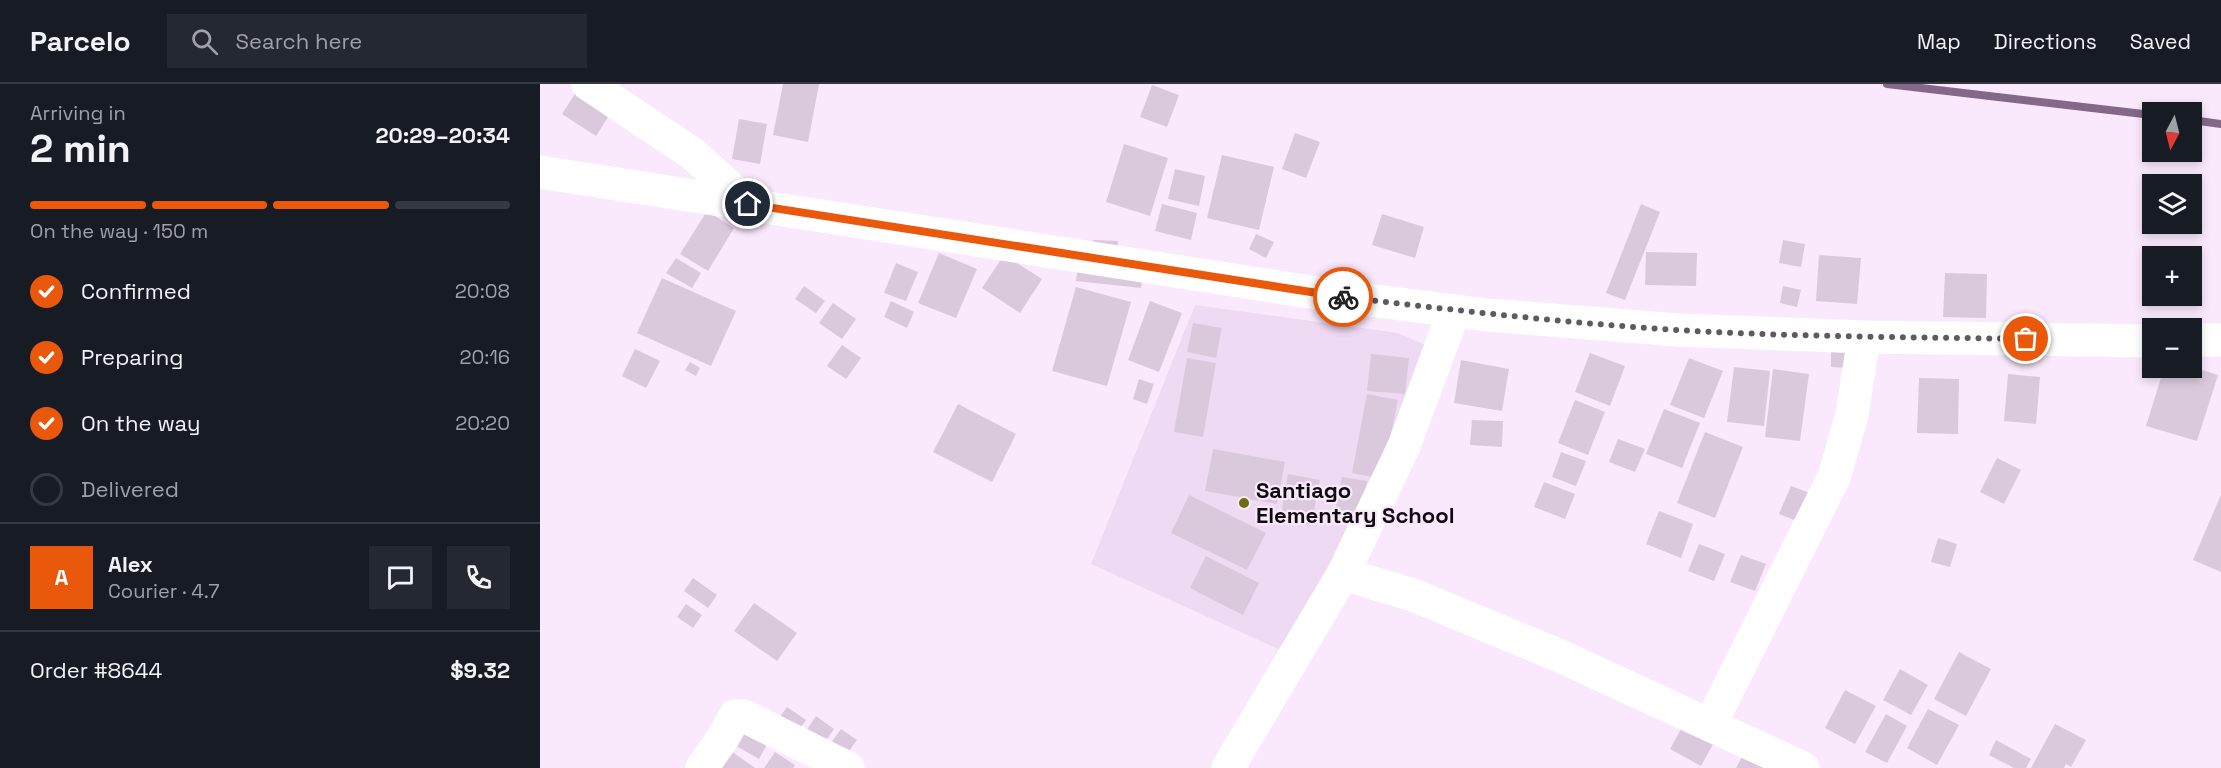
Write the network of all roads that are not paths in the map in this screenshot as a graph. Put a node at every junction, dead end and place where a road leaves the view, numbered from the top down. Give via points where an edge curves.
1 (588, 84) edge
2 (540, 172) edge
3 (748, 204) junction
4 (1454, 310) junction
5 (1863, 337) junction
6 (2202, 340) edge
7 (2221, 340) edge
8 (2142, 341) edge
9 (1343, 574) junction
10 (1710, 725) junction
11 (702, 768) edge
12 (848, 768) edge
13 (1228, 768) edge
14 (1803, 768) edge

1 - 3 street via 693,154
2 - 3 street
3 - 4 street via 1329,295
4 - 5 street via 1678,330
4 - 9 street via 1404,446
5 - 8 street
5 - 10 street via 1852,415 1834,477
6 - 7 street
9 - 10 street via 1413,595 1560,656
9 - 13 street
10 - 14 street
11 - 12 street via 735,716 744,716

